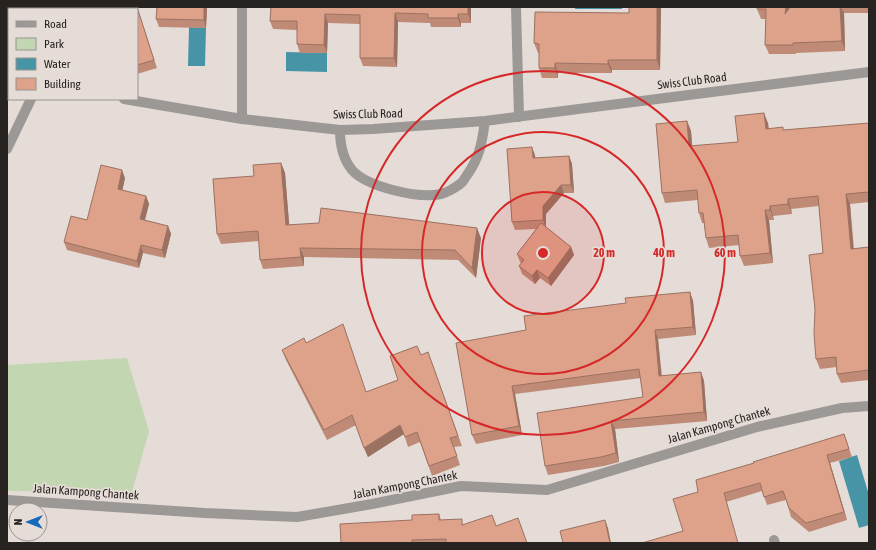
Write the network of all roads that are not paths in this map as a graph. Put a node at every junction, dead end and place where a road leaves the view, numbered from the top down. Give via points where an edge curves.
1 (242, 7) edge
2 (516, 7) edge
3 (869, 72) edge
4 (31, 100) edge
5 (130, 100) edge
6 (519, 117) junction
7 (242, 119) junction
8 (485, 121) junction
9 (340, 130) junction
10 (7, 149) edge
11 (869, 406) edge
12 (7, 500) edge

1 - 7 street
2 - 6 street
3 - 6 street, Swiss Club Road
4 - 10 street
5 - 7 street, Swiss Club Road
6 - 8 street, Swiss Club Road
7 - 9 street, Swiss Club Road
8 - 9 street, Swiss Club Road
8 - 9 street via 482,144 474,166 461,184 441,194 417,195 374,184 352,170 344,156
11 - 12 street, Jalan Kampong Chantek via 842,408 757,427 547,490 461,486 297,517

